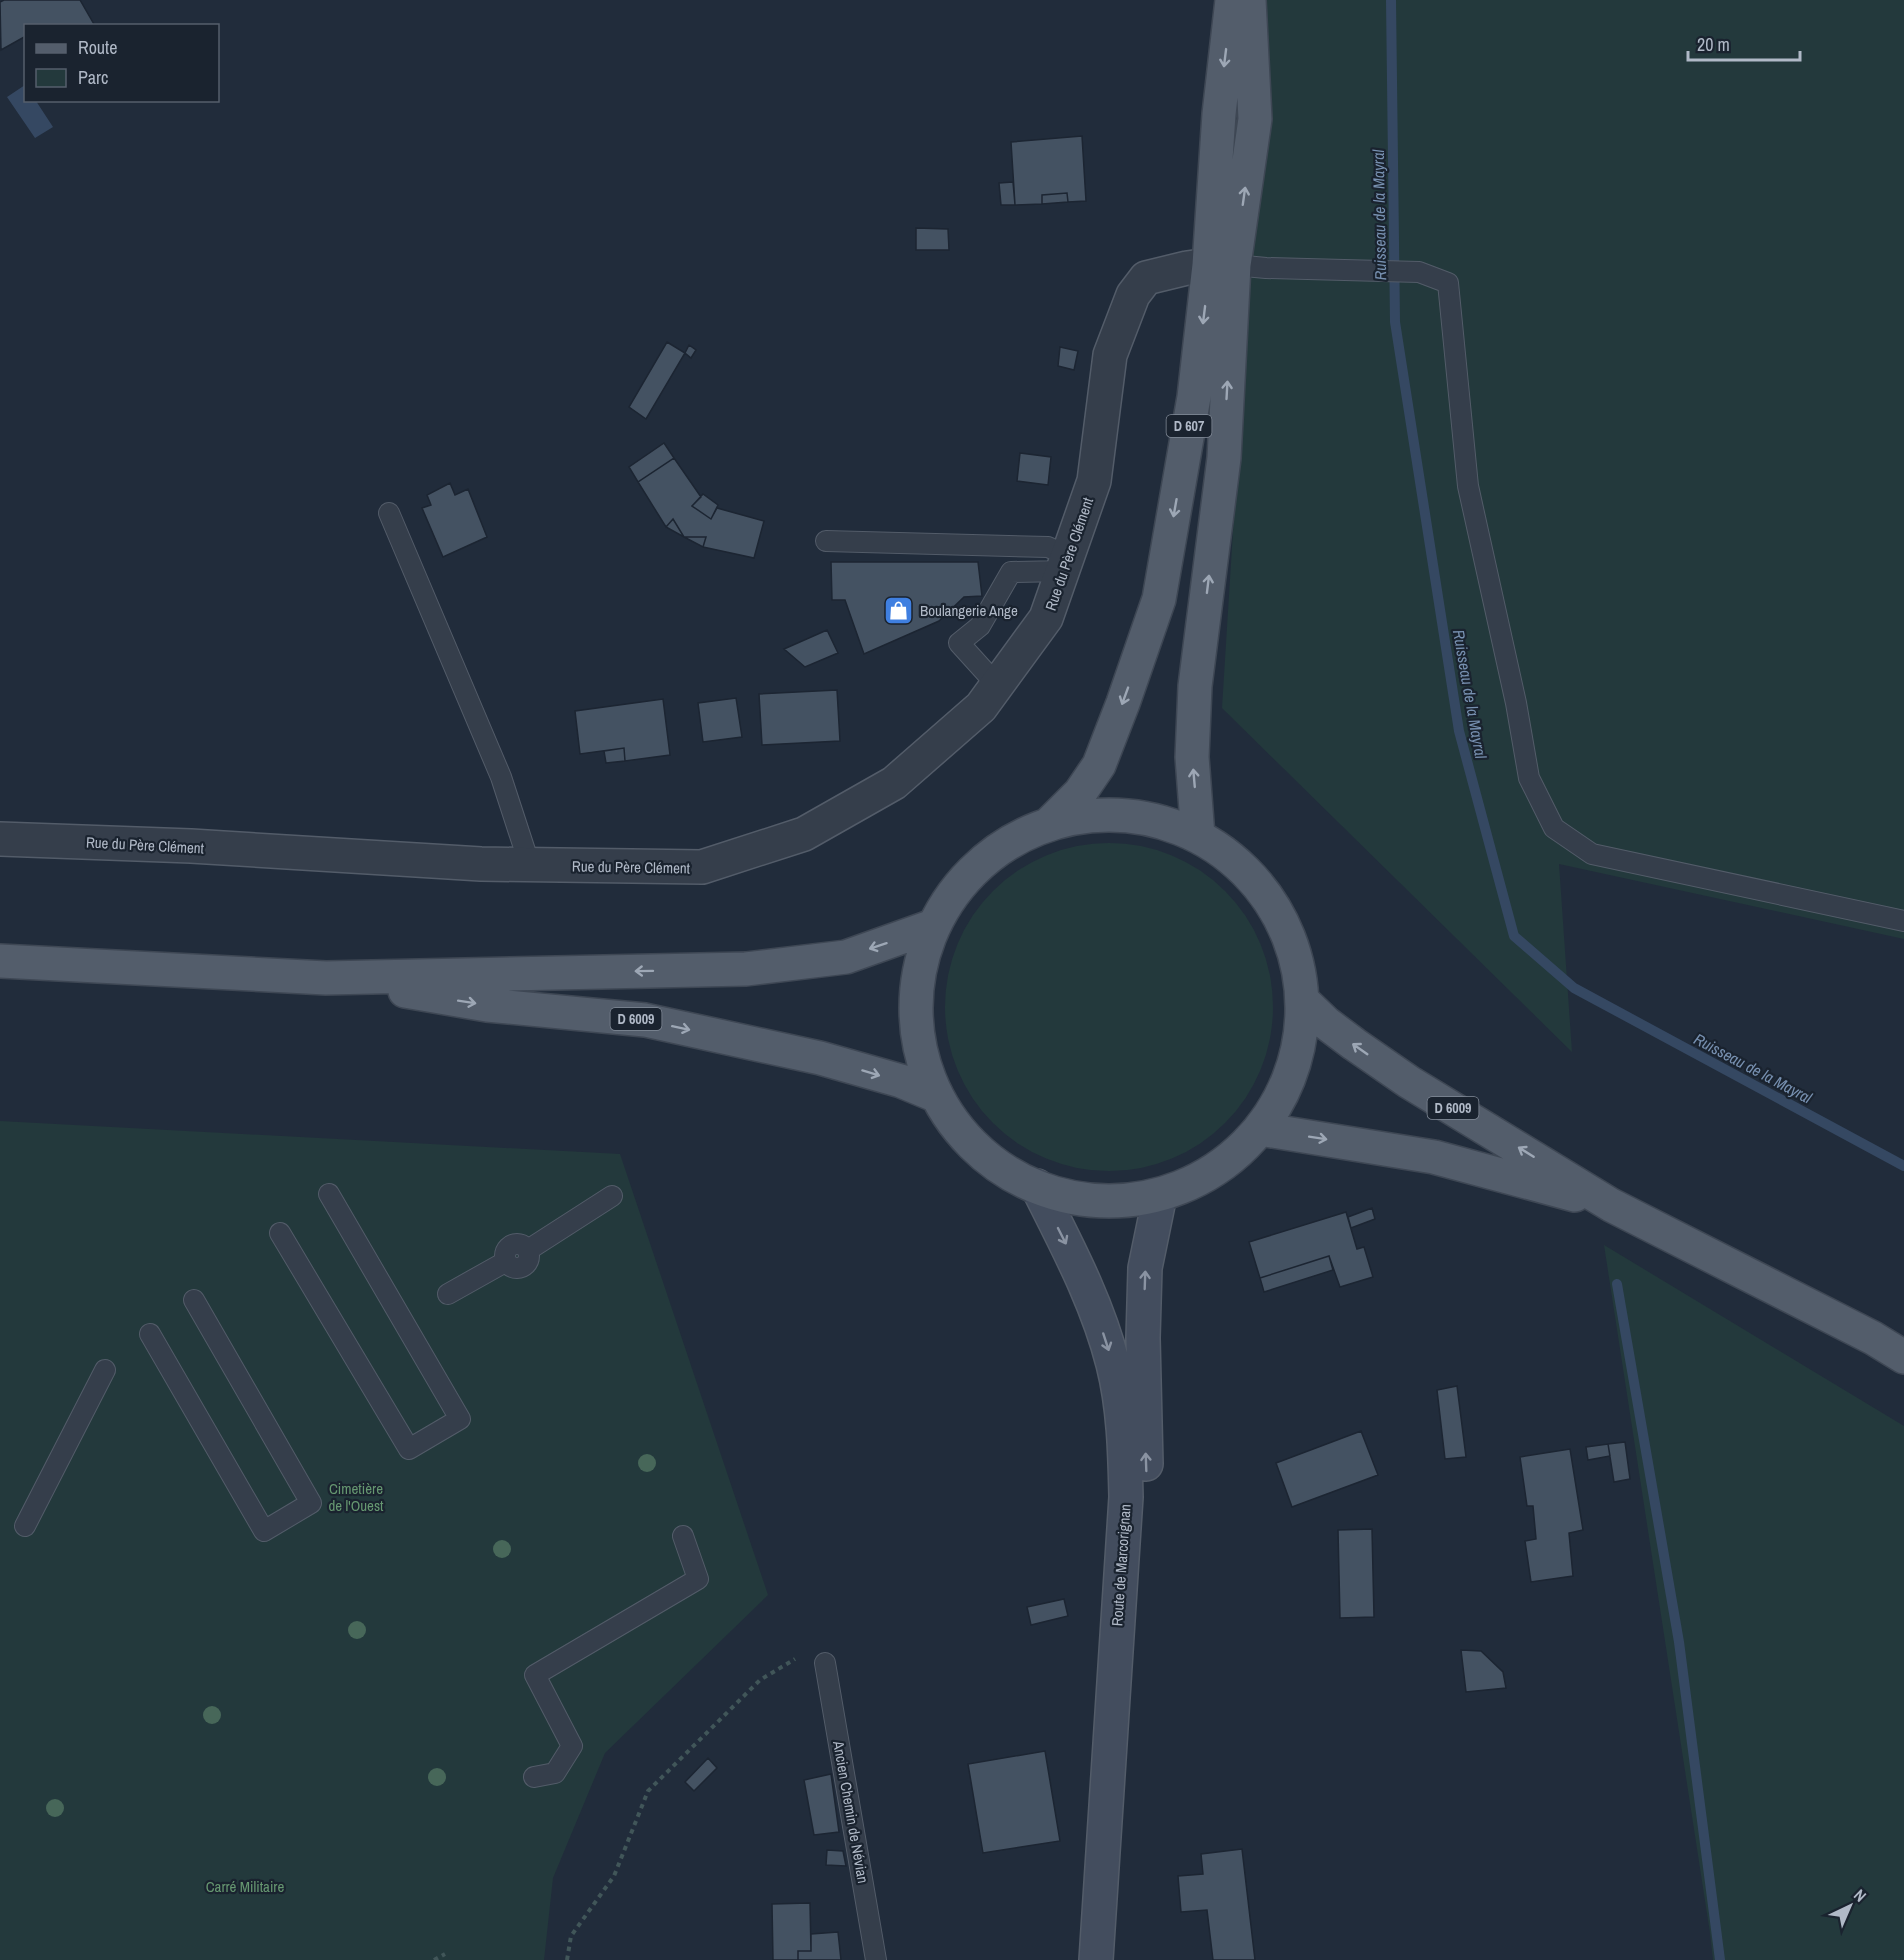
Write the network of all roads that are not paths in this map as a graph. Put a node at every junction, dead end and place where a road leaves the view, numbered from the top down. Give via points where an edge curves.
1 (1232, 0) edge
2 (1249, 0) edge
3 (1222, 265) junction
4 (389, 513) dead end
5 (826, 541) dead end
6 (1065, 564) junction
7 (998, 685) junction
8 (1050, 823) junction
9 (1198, 836) junction
10 (0, 839) edge
11 (530, 866) junction
12 (1904, 921) edge
13 (933, 926) junction
14 (0, 961) edge
15 (326, 978) junction
16 (1302, 1000) junction
17 (937, 1096) junction
18 (1260, 1129) junction
19 (1037, 1186) junction
20 (329, 1194) dead end
21 (1160, 1195) junction
22 (612, 1196) dead end
23 (1611, 1205) junction
24 (280, 1233) dead end
25 (448, 1294) dead end
26 (194, 1300) dead end
27 (150, 1334) dead end
28 (1904, 1357) edge
29 (105, 1370) dead end
30 (25, 1526) dead end
31 (683, 1536) dead end
32 (825, 1663) road end
33 (534, 1777) dead end
34 (876, 1960) edge
35 (1096, 1960) edge
36 (1115, 1960) edge

1 -> 3 main road, D 607 via 1219,114
3 -> 2 main road, D 607 via 1255,119
3 - 6 street, Rue du Père Clément via 1187,267 1146,278 1133,295 1110,355 1094,481
3 -> 8 main road, D 607 via 1194,397 1159,599 1099,765 1080,793
9 -> 3 main road, D 607 via 1192,757 1195,686 1224,458
3 - 12 lane via 1419,272 1448,283 1468,486 1529,778 1554,828 1592,854
4 - 11 lane via 501,777
5 - 6 lane via 1048,547
6 - 7 street, Rue du Père Clément via 1046,618
6 - 7 lane via 1011,572 980,626 959,643
7 - 11 street, Rue du Père Clément via 981,707 894,783 804,834 702,867
8 - 9 main road via 1078,816 1116,814 1156,820
8 - 13 main road via 1009,842 971,871
9 - 16 main road via 1232,858 1265,893 1290,940
10 - 11 street, Rue du Père Clément
13 -> 15 main road, D 6009 via 846,957 746,969
13 - 17 main road via 919,968 916,996 918,1038
14 - 15 main road, D 6009
15 -> 17 main road, D 6009 via 487,1005 645,1020 820,1058
16 - 18 main road via 1300,1037 1293,1066
23 -> 16 main road, D 6009 via 1409,1082 1326,1023
17 - 19 main road via 965,1137 985,1155
18 - 21 main road via 1219,1167
18 -> 23 main road, D 6009 via 1434,1157
19 - 21 main road via 1073,1198 1107,1201
19 -> 35 main road, Route de Marcorignan via 1087,1286 1113,1364 1124,1437 1126,1497
20 - 24 lane via 460,1419 409,1449
36 -> 21 main road, Route de Marcorignan via 1147,1493 1145,1268
22 - 25 lane via 528,1250 526,1264 519,1268 505,1262
23 - 28 main road, D 6009
26 - 27 lane via 311,1503 264,1531
29 - 30 lane
31 - 33 lane via 698,1579 535,1674 572,1746 555,1773
32 - 34 lane, Ancien Chemin de Névian

